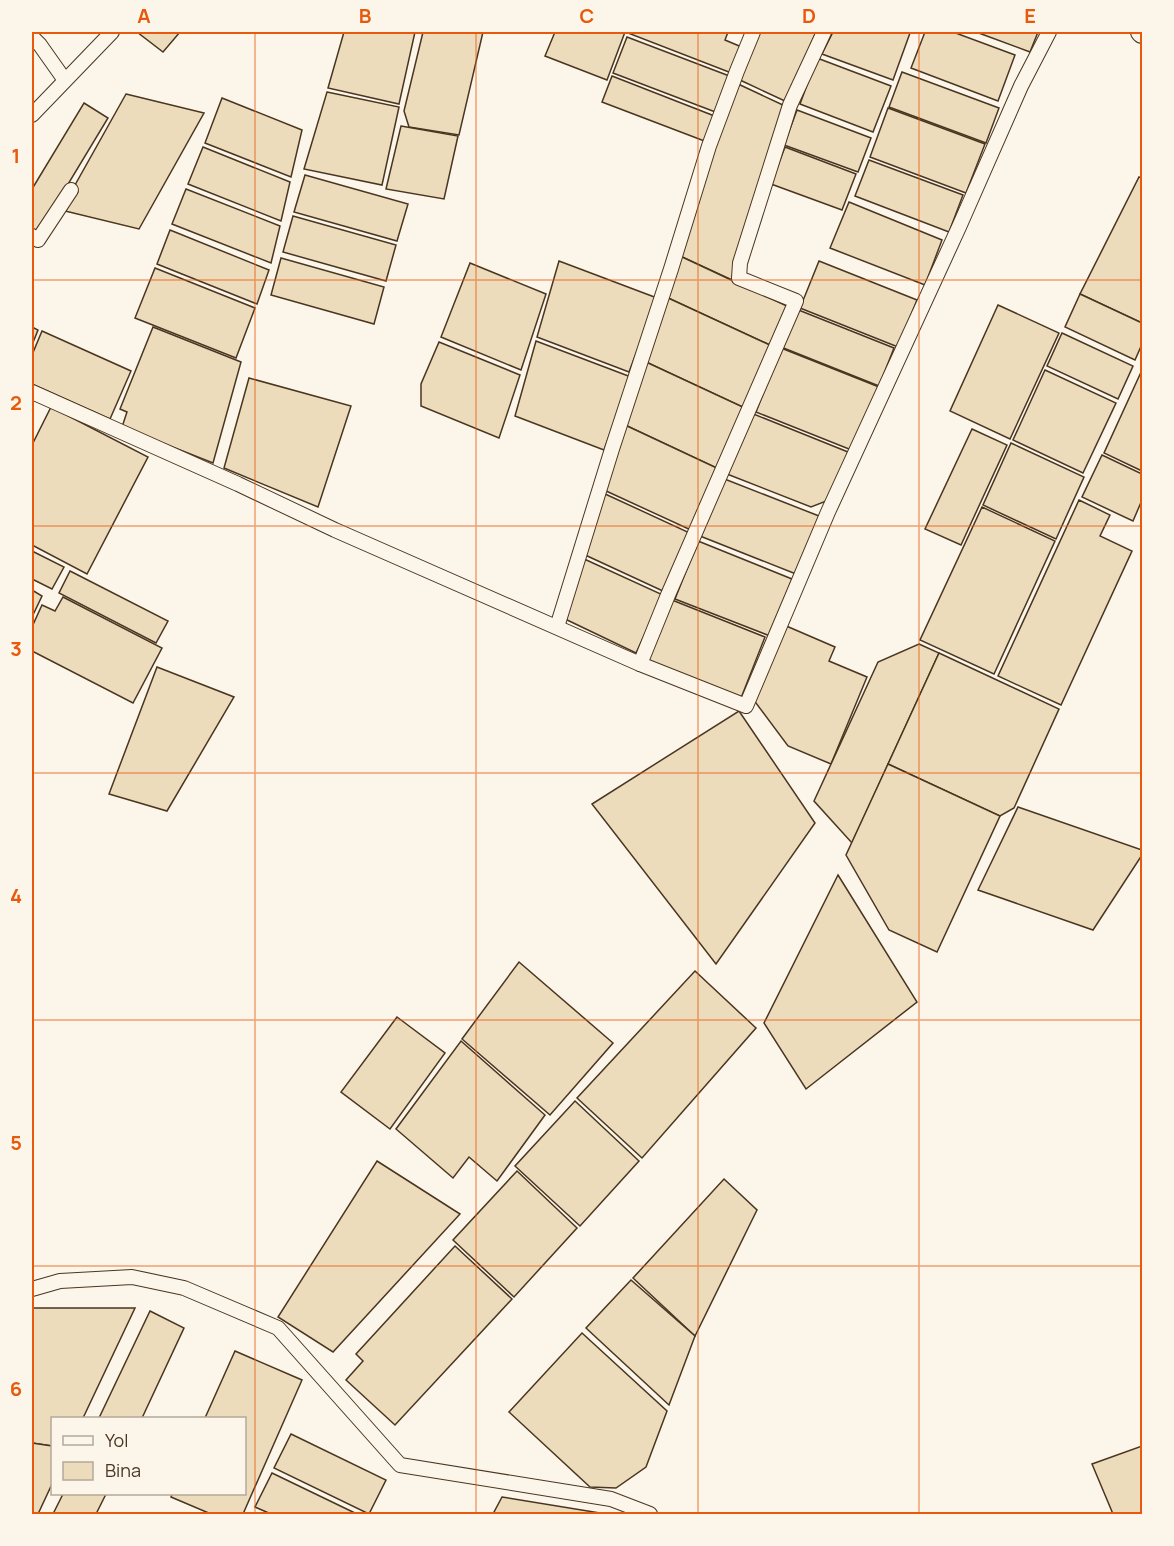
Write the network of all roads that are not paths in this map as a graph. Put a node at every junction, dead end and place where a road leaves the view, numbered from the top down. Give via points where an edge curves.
1 (112, 32) edge
2 (753, 32) edge
3 (824, 32) edge
4 (1048, 32) edge
5 (32, 37) edge
6 (64, 79) junction
7 (32, 115) edge
8 (71, 190) dead end
9 (32, 236) edge
10 (32, 392) edge
11 (557, 627) junction
12 (640, 664) junction
13 (32, 1289) edge
14 (650, 1515) edge

1 - 6 street
2 - 11 street via 709,146
3 - 12 street via 790,105 740,263 739,278 796,301
4 - 12 street via 828,512 746,706
5 - 6 street
6 - 7 street
8 - 9 street via 38,240
10 - 11 street
11 - 12 street
13 - 14 street via 60,1281 132,1277 184,1288 278,1328 400,1465 611,1499

